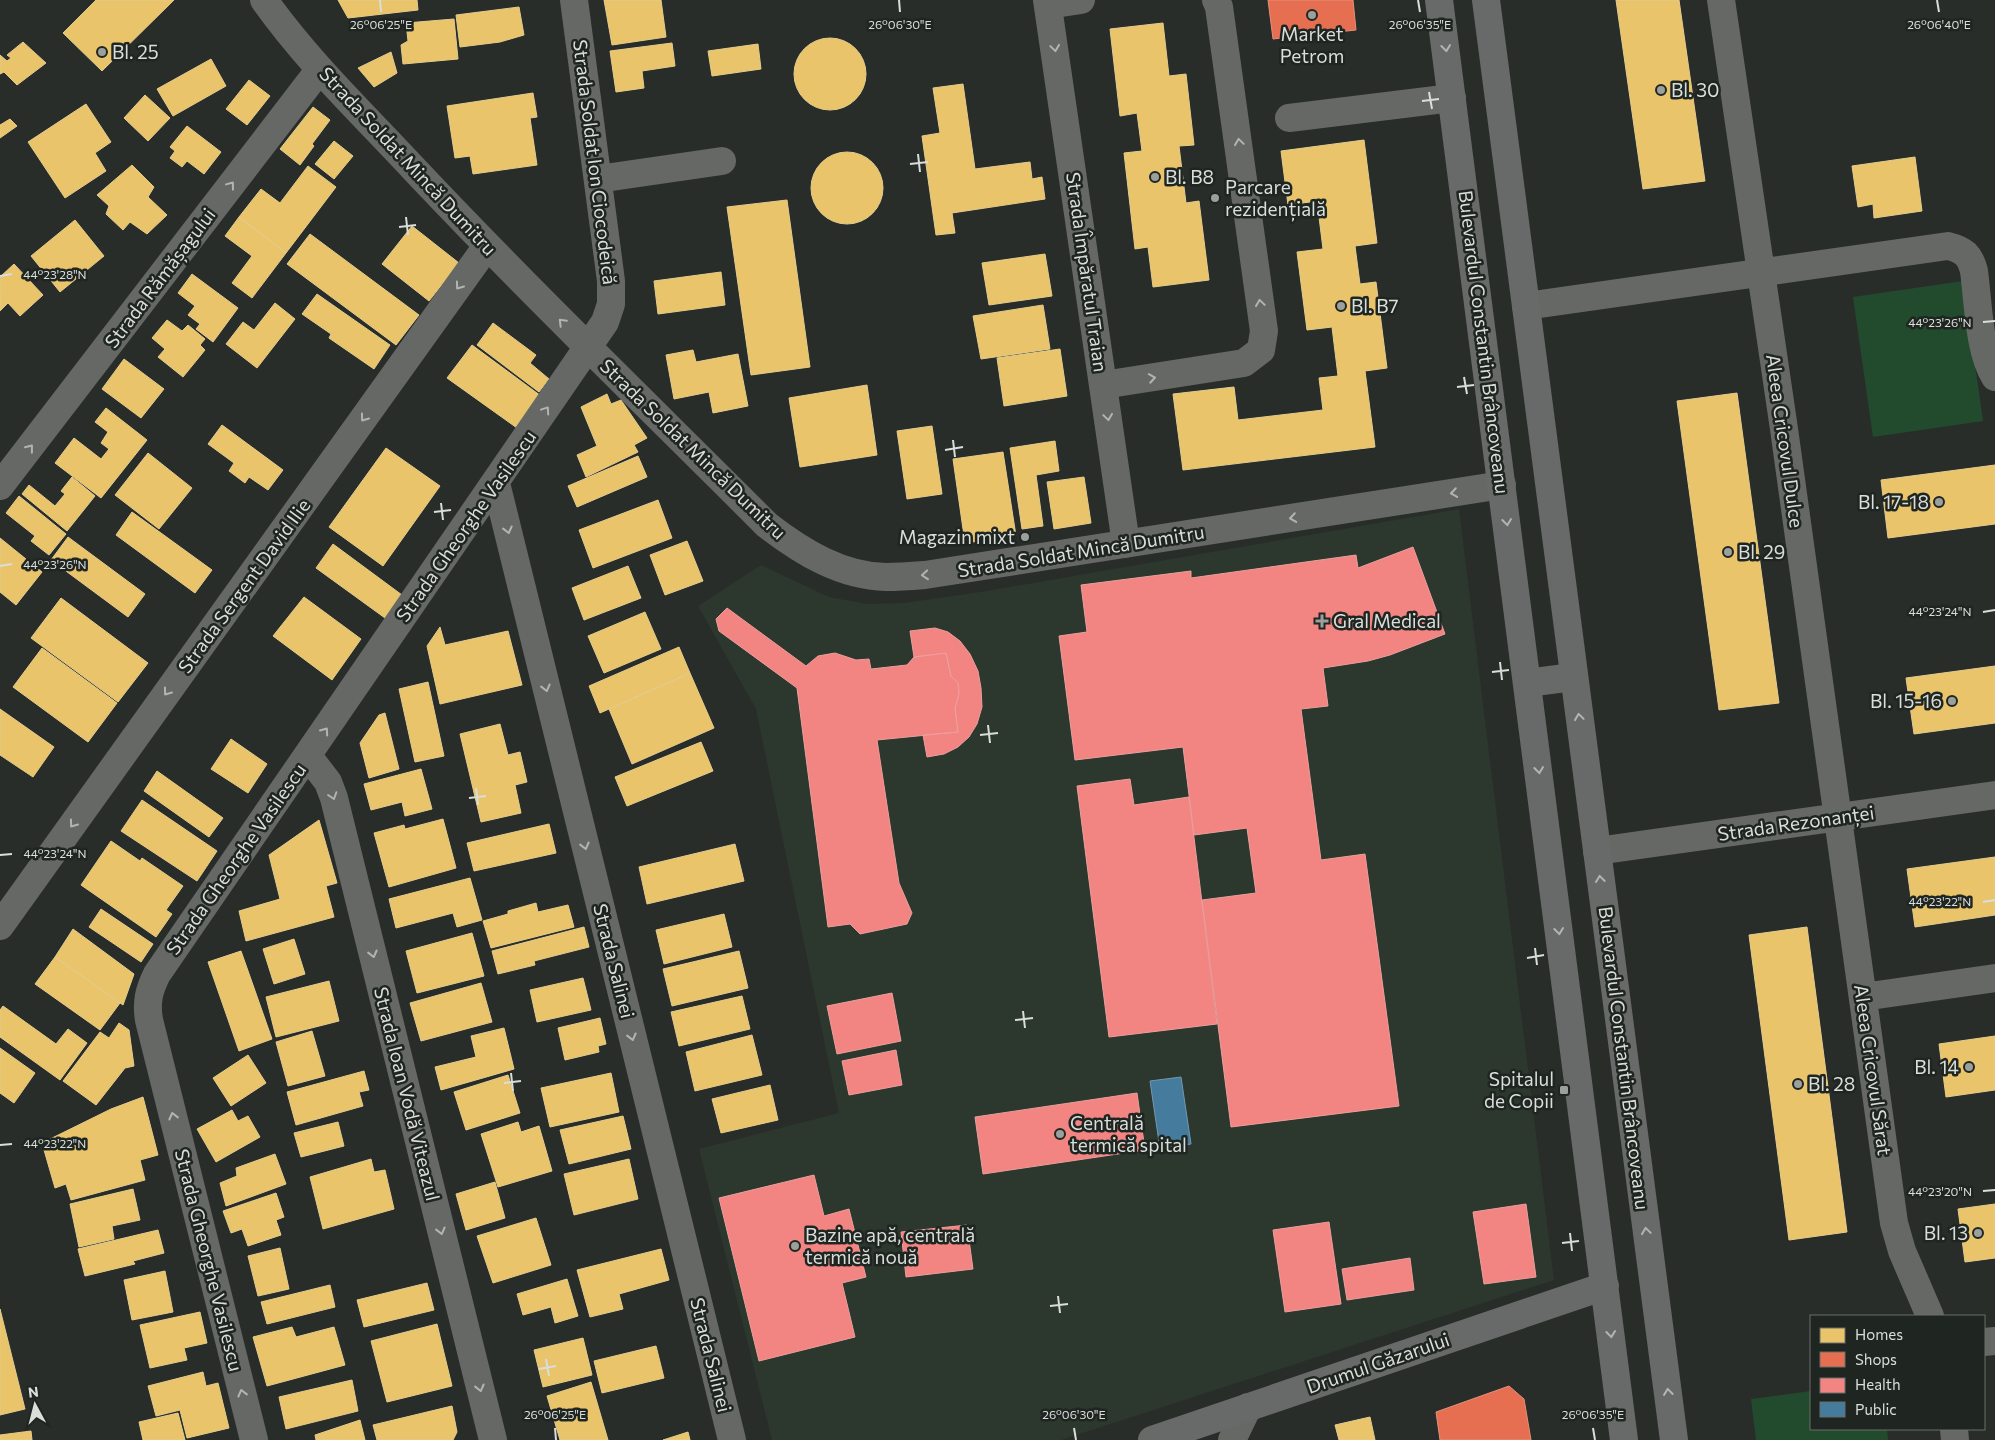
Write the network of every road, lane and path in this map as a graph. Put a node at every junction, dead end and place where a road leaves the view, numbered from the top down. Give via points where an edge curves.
1 (264, 0) edge
2 (574, 0) edge
3 (1081, 0) edge
4 (1216, 0) edge
5 (1439, 0) edge
6 (1486, 0) edge
7 (1721, 0) edge
8 (1048, 2) edge
9 (320, 69) junction
10 (1452, 98) junction
11 (1289, 118) dead end
12 (722, 161) dead end
13 (598, 179) junction
14 (487, 246) junction
15 (1761, 273) junction
16 (1526, 306) junction
17 (588, 348) junction
18 (1995, 377) edge
19 (1103, 385) junction
20 (496, 483) junction
21 (1502, 485) junction
22 (0, 486) edge
23 (1126, 544) junction
24 (1573, 677) junction
25 (1527, 684) junction
26 (308, 756) junction
27 (1995, 795) edge
28 (1838, 817) junction
29 (1597, 851) junction
30 (0, 926) edge
31 (1995, 978) edge
32 (1863, 997) junction
33 (1605, 1286) junction
34 (1930, 1315) edge
35 (1248, 1406) junction
36 (254, 1440) edge
37 (493, 1440) edge
38 (732, 1440) edge
39 (1152, 1440) edge
40 (1232, 1440) edge
41 (1624, 1440) edge
42 (1674, 1440) edge

1 - 9 street, Strada Soldat Mincă Dumitru via 284,29
2 - 13 street, Strada Soldat Ion Ciocodeică
3 - 8 street
19 -> 4 street via 1244,363 1261,350 1264,332 1221,17
5 -> 10 main road, Bulevardul Constantin Brâncoveanu
6 - 16 main road, Bulevardul Constantin Brâncoveanu
7 - 15 street, Aleea Cricovul Dulce
8 -> 19 street, Strada Împăratul Traian
9 - 14 street, Strada Soldat Mincă Dumitru
22 -> 9 street, Strada Rămășagului
10 - 11 street
10 - 21 main road, Bulevardul Constantin Brâncoveanu
12 - 13 street
13 - 17 street, Strada Soldat Ion Ciocodeică via 611,304 605,322
17 -> 14 street, Strada Soldat Mincă Dumitru
14 -> 30 street, Strada Sergent David Ilie
15 - 16 street
15 - 18 street via 1948,246 1959,249 1971,260 1984,350
15 - 28 street, Aleea Cricovul Dulce
16 - 24 main road, Bulevardul Constantin Brâncoveanu
20 -> 17 street, Strada Gheorghe Vasilescu
23 -> 17 street, Strada Soldat Mincă Dumitru via 925,575 885,577 850,572 793,545 767,525
19 -> 23 street, Strada Împăratul Traian
26 -> 20 street, Strada Gheorghe Vasilescu
20 -> 38 street, Strada Salinei
21 -> 23 street, Strada Soldat Mincă Dumitru
21 -> 25 main road, Bulevardul Constantin Brâncoveanu
24 - 25 main road
29 -> 24 main road, Bulevardul Constantin Brâncoveanu
25 -> 33 main road, Bulevardul Constantin Brâncoveanu
36 -> 26 street, Strada Gheorghe Vasilescu via 147,1004 149,989 157,974
26 -> 37 street, Strada Ioan Vodă Viteazul via 324,776 334,798
27 - 28 street, Strada Rezonanței
28 - 29 street, Strada Rezonanței
28 - 32 street, Aleea Cricovul Sărat
42 -> 29 main road, Bulevardul Constantin Brâncoveanu
31 - 32 street
32 - 34 street, Aleea Cricovul Sărat via 1894,1224
33 - 35 main road, Drumul Găzarului
33 -> 41 main road, Bulevardul Constantin Brâncoveanu
35 - 39 main road, Drumul Găzarului
35 - 40 street

